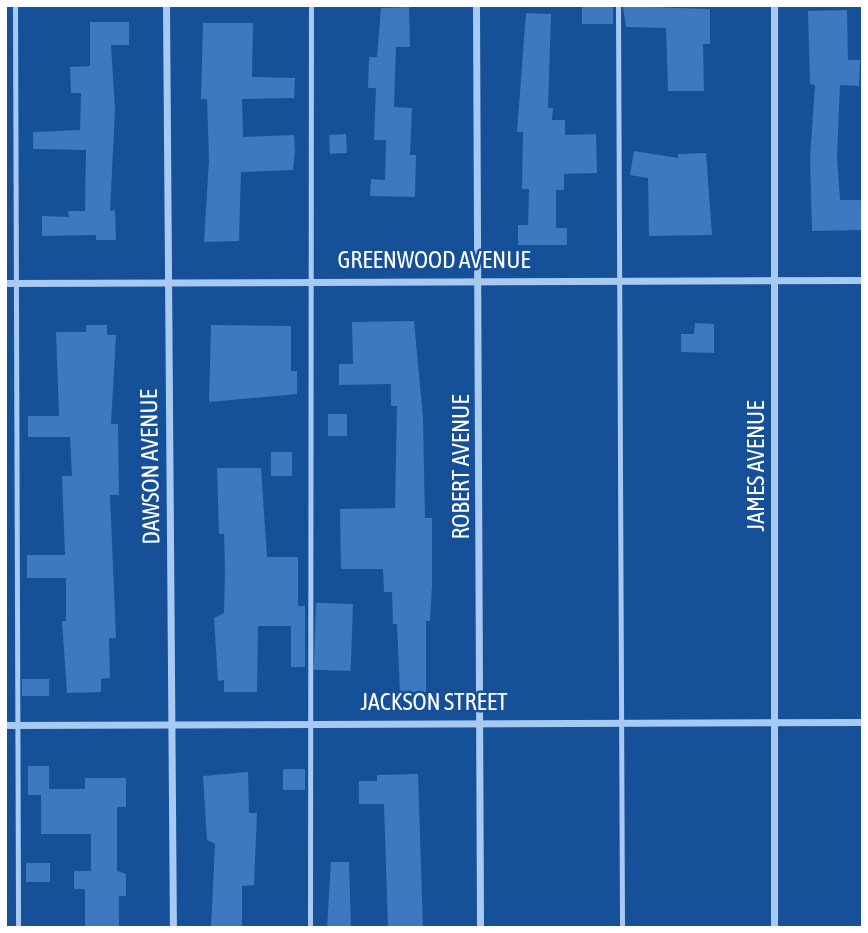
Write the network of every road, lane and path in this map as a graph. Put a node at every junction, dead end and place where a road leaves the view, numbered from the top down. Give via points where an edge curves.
1 (15, 5) edge
2 (166, 5) edge
3 (311, 5) edge
4 (476, 5) edge
5 (618, 5) edge
6 (774, 5) edge
7 (479, 278) junction
8 (621, 280) junction
9 (863, 280) edge
10 (312, 281) junction
11 (5, 282) edge
12 (776, 282) junction
13 (17, 283) junction
14 (167, 283) junction
15 (481, 721) junction
16 (621, 721) junction
17 (173, 722) junction
18 (309, 722) junction
19 (774, 722) junction
20 (863, 722) edge
21 (5, 725) edge
22 (17, 725) junction
23 (18, 928) edge
24 (173, 928) edge
25 (310, 928) edge
26 (480, 928) edge
27 (622, 928) edge
28 (774, 928) edge

1 - 13 lane
2 - 14 street, DAWSON AVENUE
3 - 10 lane
4 - 7 street, ROBERT AVENUE
5 - 8 lane
6 - 12 street, JAMES AVENUE
7 - 8 street, GREENWOOD AVENUE
7 - 10 street, GREENWOOD AVENUE
7 - 15 street, ROBERT AVENUE
8 - 12 street, GREENWOOD AVENUE
8 - 16 lane
9 - 12 street, GREENWOOD AVENUE
10 - 14 street, GREENWOOD AVENUE
10 - 18 lane
11 - 13 street, GREENWOOD AVENUE
12 - 19 street, JAMES AVENUE
13 - 14 street, GREENWOOD AVENUE
13 - 22 lane
14 - 17 street, DAWSON AVENUE
15 - 16 street, JACKSON STREET
15 - 18 street, JACKSON STREET
15 - 26 street, ROBERT AVENUE
16 - 19 street, JACKSON STREET
16 - 27 lane
17 - 18 street, JACKSON STREET
17 - 22 street, JACKSON STREET
17 - 24 street, DAWSON AVENUE
18 - 25 lane
19 - 20 street, JACKSON STREET
19 - 28 street, JAMES AVENUE
21 - 22 street, JACKSON STREET
22 - 23 lane

